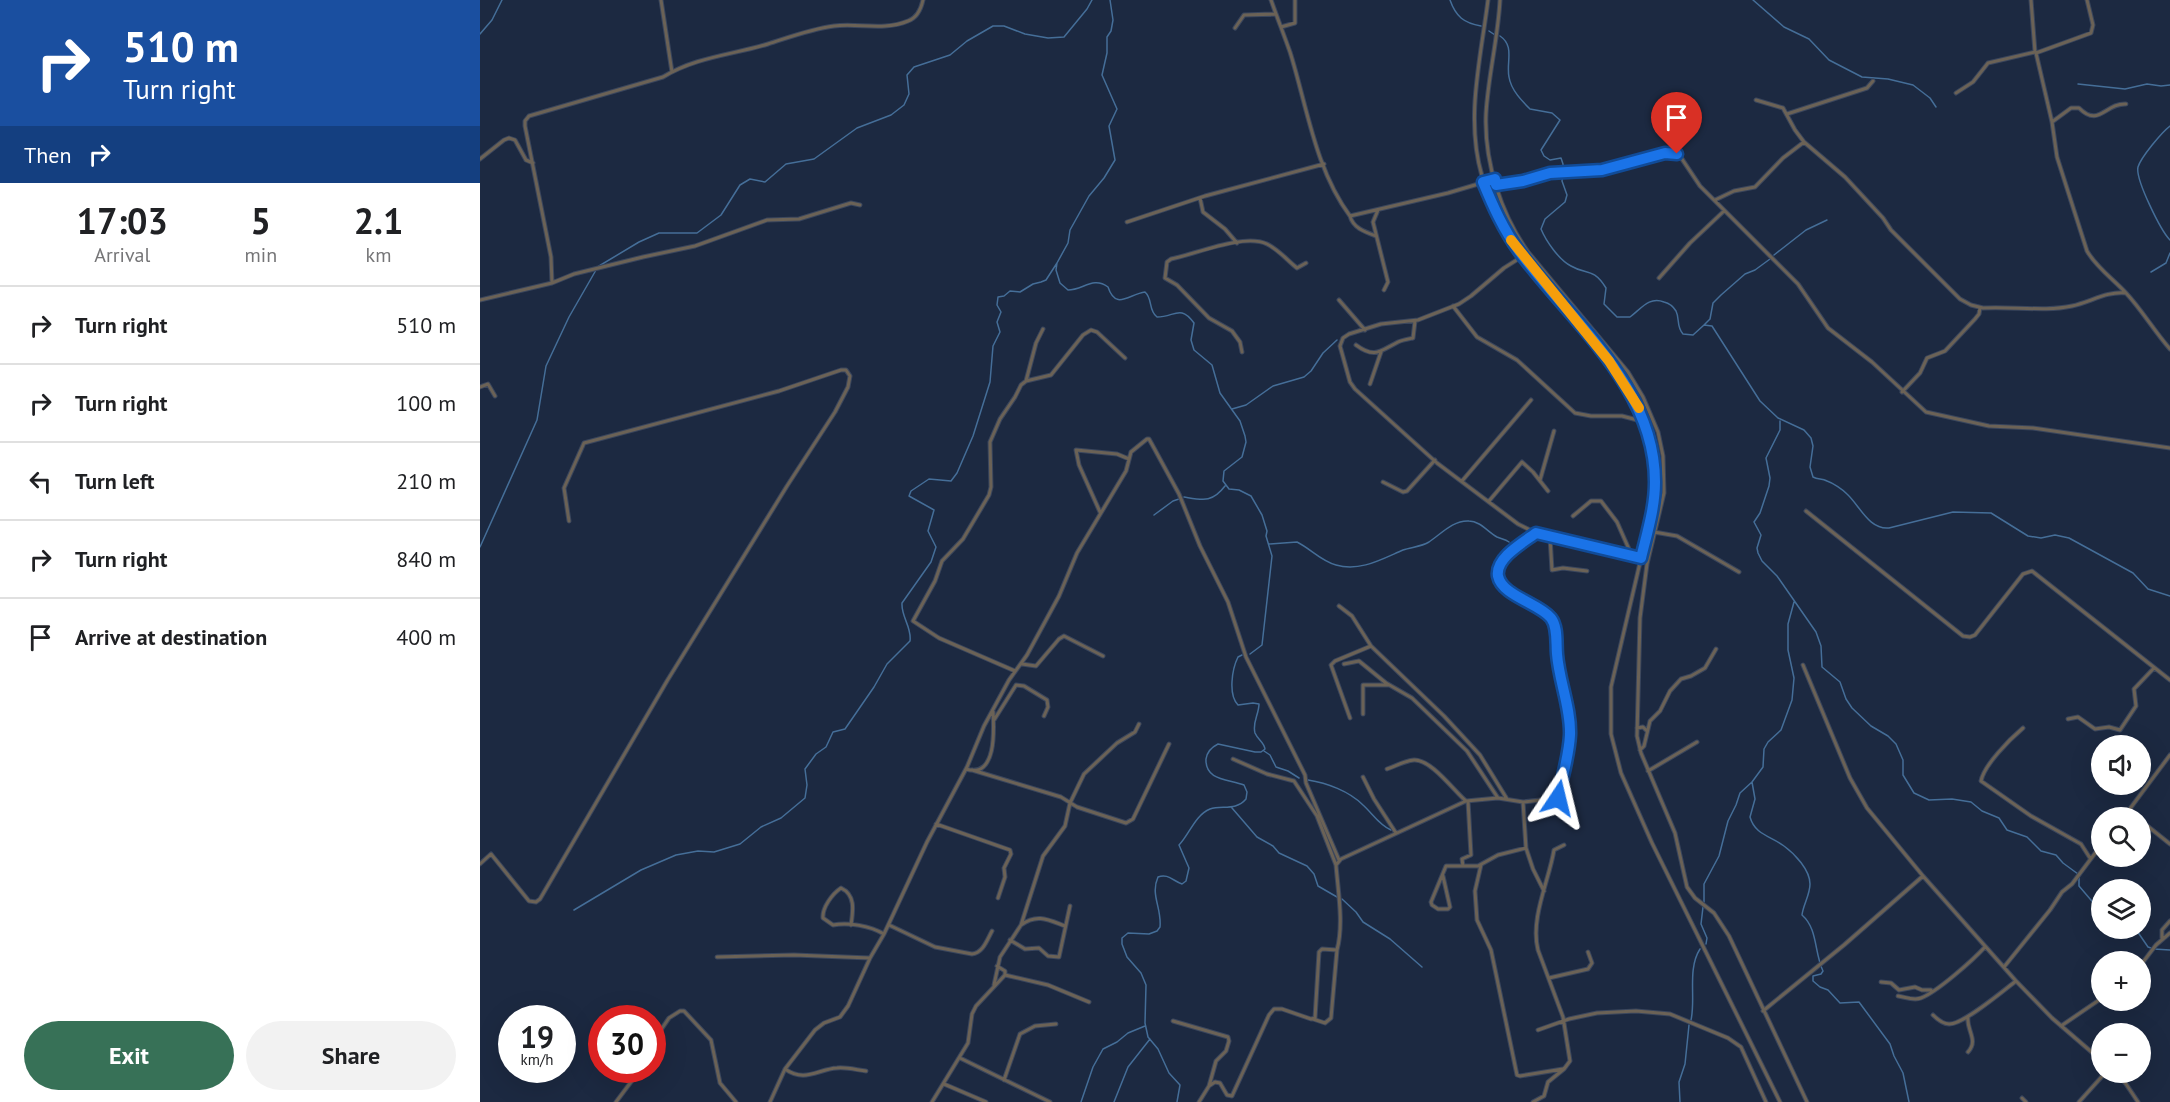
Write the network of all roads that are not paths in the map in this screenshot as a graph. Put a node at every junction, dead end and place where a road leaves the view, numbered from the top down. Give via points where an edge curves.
1 (661, 0) edge
2 (923, 0) edge
3 (1271, 0) edge
4 (1295, 0) edge
5 (1488, 0) edge
6 (1500, 0) edge
7 (2031, 0) edge
8 (2087, 0) edge
9 (1276, 14) junction
10 (1281, 27) junction
11 (1234, 28) dead end
12 (2036, 53) junction
13 (672, 72) junction
14 (1873, 81) dead end
15 (1956, 93) dead end
16 (1756, 100) dead end
17 (2126, 104) dead end
18 (1787, 114) junction
19 (2052, 122) junction
20 (1804, 142) junction
21 (480, 159) edge
22 (533, 163) junction
23 (1324, 164) junction
24 (1495, 179) junction
25 (1483, 182) junction
26 (1496, 185) junction
27 (1200, 198) junction
28 (1714, 200) junction
29 (860, 205) dead end
30 (1378, 210) junction
31 (1724, 211) junction
32 (1350, 216) junction
33 (1127, 222) dead end
34 (1376, 236) junction
35 (1237, 243) junction
36 (1523, 256) junction
37 (1306, 263) dead end
38 (1659, 279) dead end
39 (552, 283) junction
40 (1384, 290) dead end
41 (2126, 293) junction
42 (480, 300) edge
43 (1339, 300) dead end
44 (1453, 306) junction
45 (1980, 308) junction
46 (1414, 321) junction
47 (1043, 329) dead end
48 (1365, 330) junction
49 (1356, 345) dead end
50 (2170, 349) edge
51 (1242, 352) dead end
52 (1381, 352) junction
53 (1125, 358) dead end
54 (1026, 381) junction
55 (1370, 384) dead end
56 (480, 387) edge
57 (1902, 392) junction
58 (495, 396) dead end
59 (1531, 400) dead end
60 (1645, 422) junction
61 (1554, 430) dead end
62 (2170, 448) edge
63 (1129, 459) junction
64 (1435, 460) junction
65 (1540, 480) junction
66 (1462, 481) junction
67 (1383, 482) dead end
68 (1548, 491) dead end
69 (1489, 501) junction
70 (1806, 511) dead end
71 (1100, 513) junction
72 (1573, 516) dead end
73 (569, 521) dead end
74 (1654, 532) junction
75 (1536, 533) junction
76 (1550, 537) junction
77 (1632, 556) junction
78 (1641, 558) junction
79 (1587, 571) dead end
80 (1739, 572) dead end
81 (1339, 606) dead end
82 (1371, 646) junction
83 (1716, 650) dead end
84 (1103, 656) dead end
85 (1022, 664) junction
86 (1344, 664) dead end
87 (1803, 664) dead end
88 (2154, 668) junction
89 (1015, 671) junction
90 (2170, 680) edge
91 (1389, 685) junction
92 (993, 710) junction
93 (1363, 714) dead end
94 (1044, 716) dead end
95 (1350, 718) dead end
96 (2067, 719) dead end
97 (994, 720) junction
98 (1139, 724) dead end
99 (1637, 728) junction
100 (2023, 728) dead end
101 (1647, 731) junction
102 (1697, 742) dead end
103 (1169, 744) dead end
104 (1640, 750) junction
105 (2170, 755) edge
106 (1233, 759) dead end
107 (967, 767) junction
108 (1387, 769) dead end
109 (972, 770) junction
110 (1648, 771) junction
111 (1363, 777) dead end
112 (1498, 798) junction
113 (1507, 800) junction
114 (1467, 801) junction
115 (1523, 802) junction
116 (1070, 803) junction
117 (2131, 807) edge
118 (936, 824) junction
119 (2151, 829) edge
120 (1396, 833) junction
121 (2170, 844) edge
122 (1564, 845) dead end
123 (1526, 848) junction
124 (2090, 858) joint
125 (1339, 860) junction
126 (480, 864) edge
127 (1336, 865) junction
128 (1481, 865) junction
129 (1463, 866) junction
130 (1443, 876) junction
131 (1923, 876) junction
132 (1545, 892) junction
133 (998, 898) dead end
134 (1070, 906) dead end
135 (2170, 921) edge
136 (851, 925) junction
137 (888, 925) junction
138 (1021, 925) junction
139 (1065, 927) junction
140 (992, 931) dead end
141 (2170, 933) edge
142 (884, 934) junction
143 (2162, 938) junction
144 (1010, 940) junction
145 (1985, 947) junction
146 (1337, 950) junction
147 (1588, 952) dead end
148 (2151, 952) edge
149 (717, 957) dead end
150 (870, 958) junction
151 (997, 966) junction
152 (2004, 967) junction
153 (1005, 975) junction
154 (1549, 978) junction
155 (2016, 981) junction
156 (1881, 982) dead end
157 (993, 988) junction
158 (1933, 990) junction
159 (1898, 996) dead end
160 (1089, 1002) dead end
161 (2091, 1006) edge
162 (1763, 1011) junction
163 (1933, 1015) dead end
164 (1968, 1017) junction
165 (1313, 1019) junction
166 (1173, 1021) dead end
167 (1564, 1021) junction
168 (666, 1022) edge
169 (1056, 1024) dead end
170 (2061, 1026) junction
171 (1538, 1030) dead end
172 (2091, 1051) edge
173 (1968, 1052) dead end
174 (960, 1058) junction
175 (1564, 1068) junction
176 (786, 1069) junction
177 (866, 1071) dead end
178 (1004, 1080) junction
179 (630, 1083) edge
180 (2096, 1083) edge
181 (2125, 1083) edge
182 (944, 1084) junction
183 (1209, 1086) junction
184 (1232, 1096) junction
185 (2022, 1098) dead end
186 (616, 1102) edge
187 (736, 1102) edge
188 (770, 1102) edge
189 (932, 1102) edge
190 (986, 1102) edge
191 (1050, 1102) edge
192 (1199, 1102) edge
193 (1234, 1102) edge
194 (1533, 1102) edge
195 (1766, 1102) edge
196 (1780, 1102) edge
197 (1807, 1102) edge
198 (2026, 1102) edge
199 (2079, 1102) edge
200 (2138, 1102) edge

1 - 13 street
2 - 13 street via 917,14 907,22 817,29 680,66
3 - 9 street
4 - 10 street via 1295,23
5 - 25 street via 1474,110 1475,144
6 - 24 street via 1486,113
7 - 12 street
8 - 12 street via 2091,33
9 - 10 street
9 - 11 street via 1244,15
10 - 23 street
12 - 15 street via 1988,63 1973,82
12 - 19 street
13 - 22 street via 529,116 525,126
14 - 18 street via 1867,88
16 - 18 street via 1780,107
17 - 19 street via 2093,117 2079,108 2071,108
18 - 20 street
19 - 41 street via 2057,158 2086,251
20 - 28 street via 1755,187
20 - 45 street via 1845,177 1960,299
21 - 22 street via 509,138
22 - 39 street via 551,256
23 - 27 street
23 - 32 street
24 - 25 street
24 - 26 street
25 - 30 street
25 - 36 street via 1502,226
26 - 28 street via 1550,173 1602,170 1670,153 1682,159 1696,182
26 - 74 street via 1515,234 1623,365 1653,419 1663,456 1665,485
27 - 33 street
27 - 35 street via 1203,212
28 - 31 street
29 - 39 street via 851,203 799,219 767,220 695,246 574,274
30 - 32 street
30 - 34 street via 1373,222
31 - 38 street
31 - 57 street via 1798,284 1828,328 1872,362
32 - 34 street via 1362,231
34 - 40 street via 1388,282
35 - 37 street via 1259,241 1297,268
35 - 51 street via 1171,259 1165,275 1209,318 1232,331
36 - 44 street
36 - 60 street via 1609,361
39 - 42 street
41 - 45 street via 2111,292 2071,306
41 - 50 street
43 - 48 street
44 - 46 street
44 - 60 street via 1477,337 1515,358 1575,413 1622,416
45 - 57 street via 1975,319 1945,351 1927,358 1920,373
46 - 48 street via 1381,324
46 - 52 street via 1413,338
47 - 54 street
48 - 64 street via 1346,336 1340,343 1350,382
49 - 52 street via 1365,351
52 - 55 street
53 - 54 street via 1090,330 1052,375
54 - 89 street via 992,435 989,495 963,539 942,561 914,621 946,642
56 - 58 street via 488,384
57 - 62 street via 1935,416
59 - 66 street
60 - 78 street via 1654,460 1655,486
61 - 65 street
63 - 71 street via 1126,471
63 - 71 street via 1076,450
63 - 125 street via 1133,450 1149,439 1179,494 1228,602 1246,657 1305,775
64 - 66 street
64 - 67 street via 1407,491
65 - 68 street
65 - 69 street via 1525,463 1520,463
66 - 69 street
69 - 75 street
70 - 88 street via 1963,636 1975,635 2023,574 2032,571
71 - 85 street
72 - 77 street via 1591,501 1601,501 1617,522
73 - 126 street via 564,488 584,443 779,391 841,370 850,376 835,412 679,663 540,899 529,901 491,854
74 - 80 street via 1677,536
74 - 99 street via 1640,618
75 - 76 street
75 - 115 street via 1503,561 1498,573 1508,590 1553,620 1570,738 1558,798
76 - 77 street
76 - 79 street via 1552,570
77 - 78 street
78 - 196 street via 1611,687 1611,734 1616,759 1649,836
81 - 82 street via 1352,616
82 - 95 street via 1331,665
82 - 113 street via 1480,755
83 - 101 street via 1704,669 1679,681
84 - 85 street via 1064,636 1036,666
85 - 89 street
86 - 91 street via 1359,661
87 - 131 street via 1859,796
88 - 90 street
88 - 96 street via 2134,689 2136,706 2120,730 2095,729 2078,717
89 - 92 street
91 - 93 street via 1363,685
91 - 112 street via 1410,696 1467,751
92 - 97 street
92 - 107 street
94 - 97 street via 1047,700 1016,685
97 - 109 street via 989,758 982,767
98 - 116 street via 1135,732 1086,771
99 - 101 street
99 - 104 street
100 - 124 street via 1981,781 2076,841
101 - 104 street
102 - 110 street
103 - 116 street via 1129,822
104 - 110 street
105 - 117 street
106 - 127 street via 1294,781 1314,812
107 - 109 street via 966,770
107 - 118 street
108 - 114 street via 1413,760 1422,762
109 - 116 street
110 - 162 street via 1675,833 1687,887 1723,926
111 - 120 street
112 - 113 street
112 - 114 street
113 - 115 street
114 - 120 street
114 - 129 street via 1471,855 1462,859
115 - 123 street
116 - 138 street via 1065,826 1043,856
118 - 133 street via 1010,850
118 - 137 street
119 - 121 street
120 - 125 street
122 - 132 street via 1554,850
123 - 128 street via 1498,855
123 - 132 street
124 - 152 street
125 - 127 street
127 - 146 street via 1340,941
128 - 129 street
128 - 175 street via 1475,891 1477,920 1491,950 1517,1075
129 - 130 street via 1446,866
130 - 130 street via 1450,907 1448,909 1431,902
131 - 145 street
131 - 162 street
132 - 154 street via 1536,939
134 - 139 street
135 - 143 street via 2162,930
136 - 136 street via 851,898 841,888 834,893 823,918 833,925
136 - 142 street via 875,928
137 - 140 street via 935,947 972,954 982,949
137 - 142 street
138 - 139 street via 1040,917
138 - 144 street
139 - 144 street via 1057,958 1039,948 1021,948
141 - 143 street
142 - 150 street
143 - 148 street
144 - 151 street
145 - 152 street
145 - 158 street
146 - 165 street via 1319,952
146 - 165 street via 1331,1018 1325,1023
147 - 154 street via 1592,963 1588,969
149 - 150 street
150 - 176 street via 843,1013 815,1030
151 - 153 street
151 - 157 street
152 - 155 street
153 - 157 street
153 - 160 street via 1048,985
154 - 167 street
155 - 164 street
155 - 170 street
156 - 158 street via 1891,983 1899,990
157 - 174 street via 972,1014 970,1038
158 - 159 street via 1917,999
161 - 170 street
162 - 197 street
163 - 164 street via 1946,1024
164 - 173 street via 1973,1042
165 - 184 street via 1274,1009
166 - 183 street via 1228,1037 1228,1046 1216,1061
167 - 171 street
167 - 175 street via 1570,1055
167 - 195 street via 1597,1013 1670,1014 1741,1047
168 - 187 street via 684,1011 711,1040 720,1083
169 - 178 street via 1035,1026 1020,1034
170 - 172 street
174 - 178 street
174 - 182 street
175 - 194 street via 1548,1082 1544,1096
176 - 177 street via 803,1075 837,1067
176 - 188 street
178 - 191 street
179 - 186 street
180 - 199 street
181 - 200 street
182 - 189 street
182 - 190 street
183 - 184 street via 1220,1083
183 - 192 street
184 - 193 street
185 - 198 street

